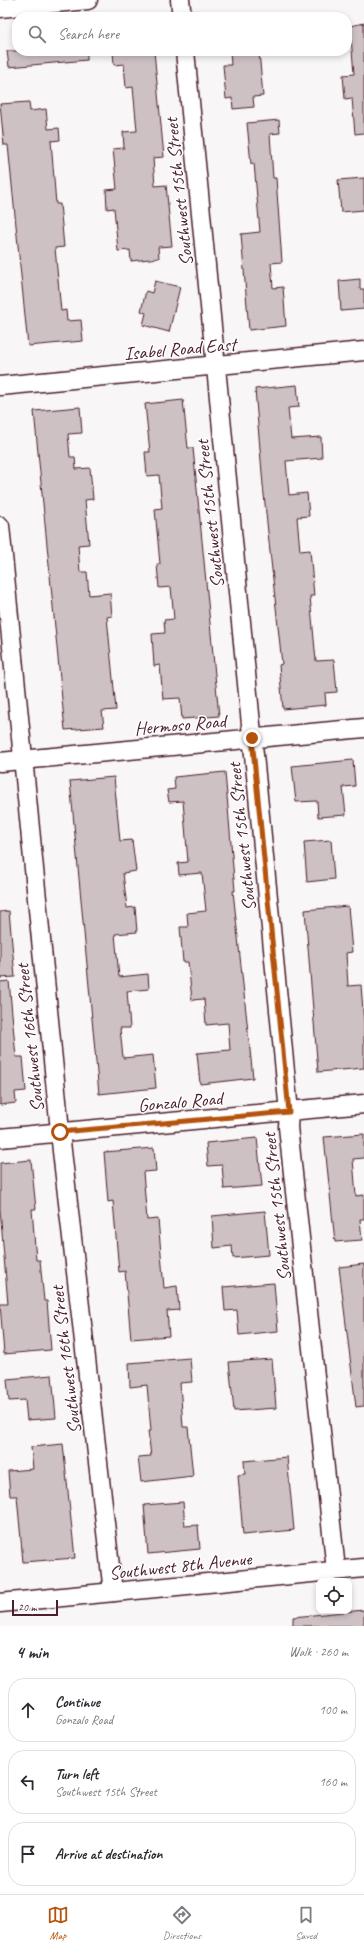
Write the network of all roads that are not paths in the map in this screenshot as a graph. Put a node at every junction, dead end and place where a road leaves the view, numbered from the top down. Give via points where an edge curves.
1 (88, 0) edge
2 (180, 0) edge
3 (0, 8) edge
4 (181, 12) edge
5 (185, 56) edge
6 (364, 351) edge
7 (216, 365) junction
8 (0, 386) edge
9 (0, 526) edge
10 (364, 728) edge
11 (252, 738) junction
12 (22, 760) junction
13 (0, 762) edge
14 (364, 1104) edge
15 (289, 1112) junction
16 (60, 1132) junction
17 (0, 1138) edge
18 (364, 1568) edge
19 (336, 1570) junction
20 (113, 1592) junction
21 (0, 1603) edge

1 - 3 street
2 - 4 street
5 - 7 street, Southwest 15th Street
6 - 7 street, Isabel Road East
7 - 8 street, Isabel Road East
7 - 11 street, Southwest 15th Street
9 - 12 street, Southwest 16th Street
10 - 11 street, Hermoso Road
11 - 12 street, Hermoso Road
11 - 15 street, Southwest 15th Street
12 - 13 street, Hermoso Road
12 - 16 street, Southwest 16th Street
14 - 15 street, Gonzalo Road
15 - 16 street, Gonzalo Road
15 - 19 street, Southwest 15th Street via 288,1127
16 - 17 street, Gonzalo Road
16 - 20 street, Southwest 16th Street
18 - 19 street, Southwest 8th Avenue
19 - 20 street, Southwest 8th Avenue
20 - 21 street, Southwest 8th Avenue

